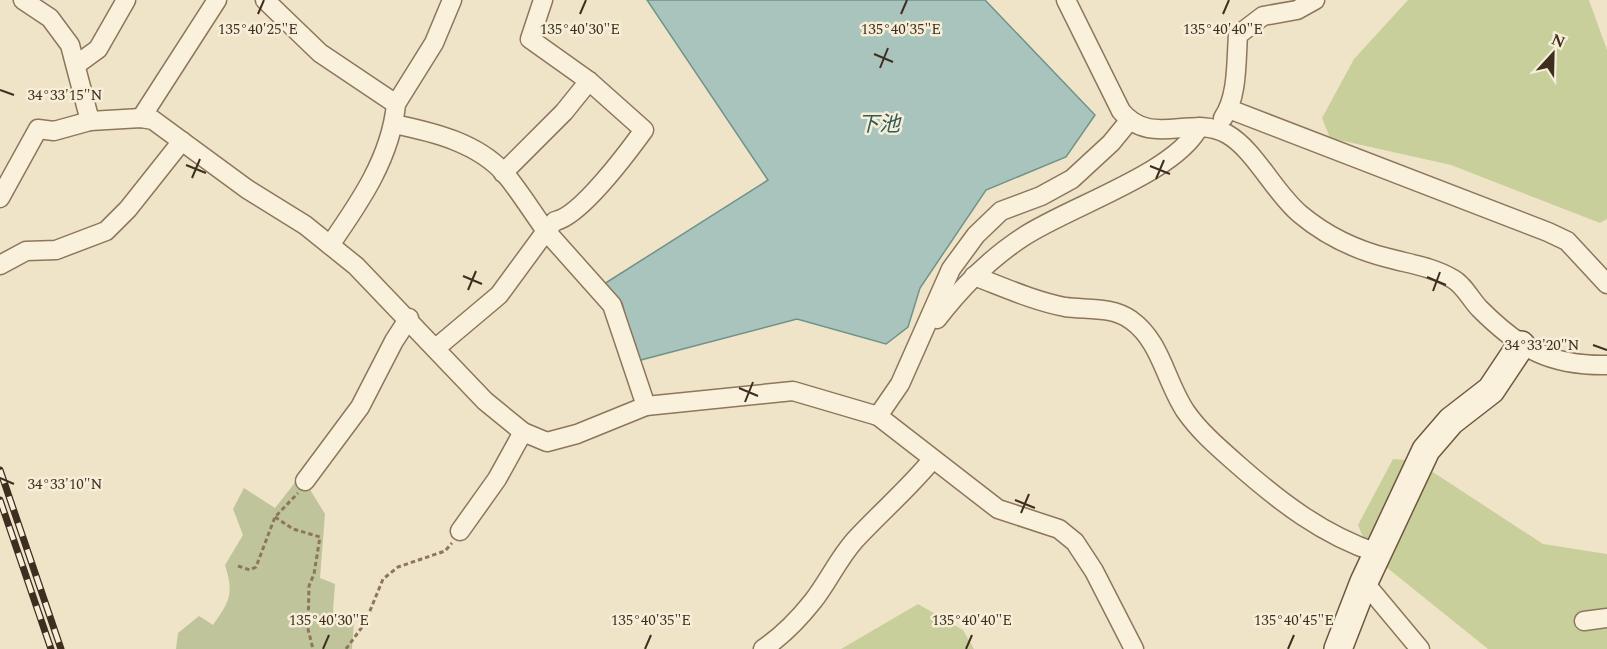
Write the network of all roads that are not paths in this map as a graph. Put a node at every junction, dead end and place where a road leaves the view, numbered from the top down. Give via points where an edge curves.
1 (23, 0) edge
2 (126, 0) edge
3 (217, 0) edge
4 (265, 0) edge
5 (452, 0) edge
6 (543, 0) edge
7 (1066, 0) edge
8 (1315, 0) edge
9 (76, 65) junction
10 (589, 81) junction
11 (396, 104) junction
12 (1229, 109) junction
13 (141, 118) junction
14 (90, 121) junction
15 (1129, 121) junction
16 (394, 124) junction
17 (1207, 128) junction
18 (182, 141) junction
19 (503, 172) junction
20 (0, 198) edge
21 (546, 231) junction
22 (330, 245) junction
23 (0, 266) edge
24 (974, 276) junction
25 (1607, 284) edge
26 (409, 318) junction
27 (920, 338) junction
28 (1521, 345) junction
29 (436, 348) junction
30 (1607, 365) edge
31 (646, 406) junction
32 (878, 416) junction
33 (523, 432) junction
34 (932, 460) junction
35 (305, 481) road end
36 (460, 531) road end
37 (1377, 553) junction
38 (1364, 582) junction
39 (1607, 618) edge
40 (1584, 621) dead end
41 (763, 649) edge
42 (1134, 649) edge
43 (1338, 649) edge
44 (1420, 649) edge

1 - 9 street via 50,18 70,45
2 - 9 street via 98,49
3 - 13 street
4 - 11 street via 320,53
5 - 11 street via 434,43
6 - 10 street via 530,39
7 - 15 street
8 - 12 street via 1297,10 1263,16 1238,36
9 - 14 street
10 - 19 street via 564,112
10 - 21 street via 644,130 603,182 565,219 555,221
11 - 16 street
12 - 17 street
12 - 25 street via 1548,232 1568,242
13 - 14 street
13 - 18 street via 153,120
14 - 20 street via 54,131 38,129
15 - 17 street via 1152,129
15 - 27 street via 1072,179 1001,211 976,235 951,269
16 - 19 street via 463,144
16 - 22 street via 376,173
17 - 24 street via 1150,173 1030,232
17 - 28 street via 1227,134 1242,145 1276,190 1321,229 1367,252 1423,266 1454,279 1492,322
18 - 22 street
18 - 23 street via 106,231 56,250 26,251
19 - 21 street
21 - 29 street via 499,295
21 - 31 street via 612,305
22 - 26 street
24 - 27 street
24 - 37 street via 1064,306 1114,312 1130,320 1161,359 1186,412 1210,440 1283,503 1319,528 1348,544
26 - 29 street
26 - 35 street via 360,407
27 - 32 street via 900,384
28 - 30 street via 1562,363
28 - 37 street via 1491,390 1451,421 1426,450
29 - 33 street via 485,401
31 - 32 street via 792,391
31 - 33 street via 547,442
32 - 34 street
33 - 36 street
34 - 41 street via 904,494 855,540 814,600 782,636
34 - 42 street via 998,509 1059,530 1075,542
37 - 38 street
38 - 43 street
38 - 44 street
39 - 40 street

